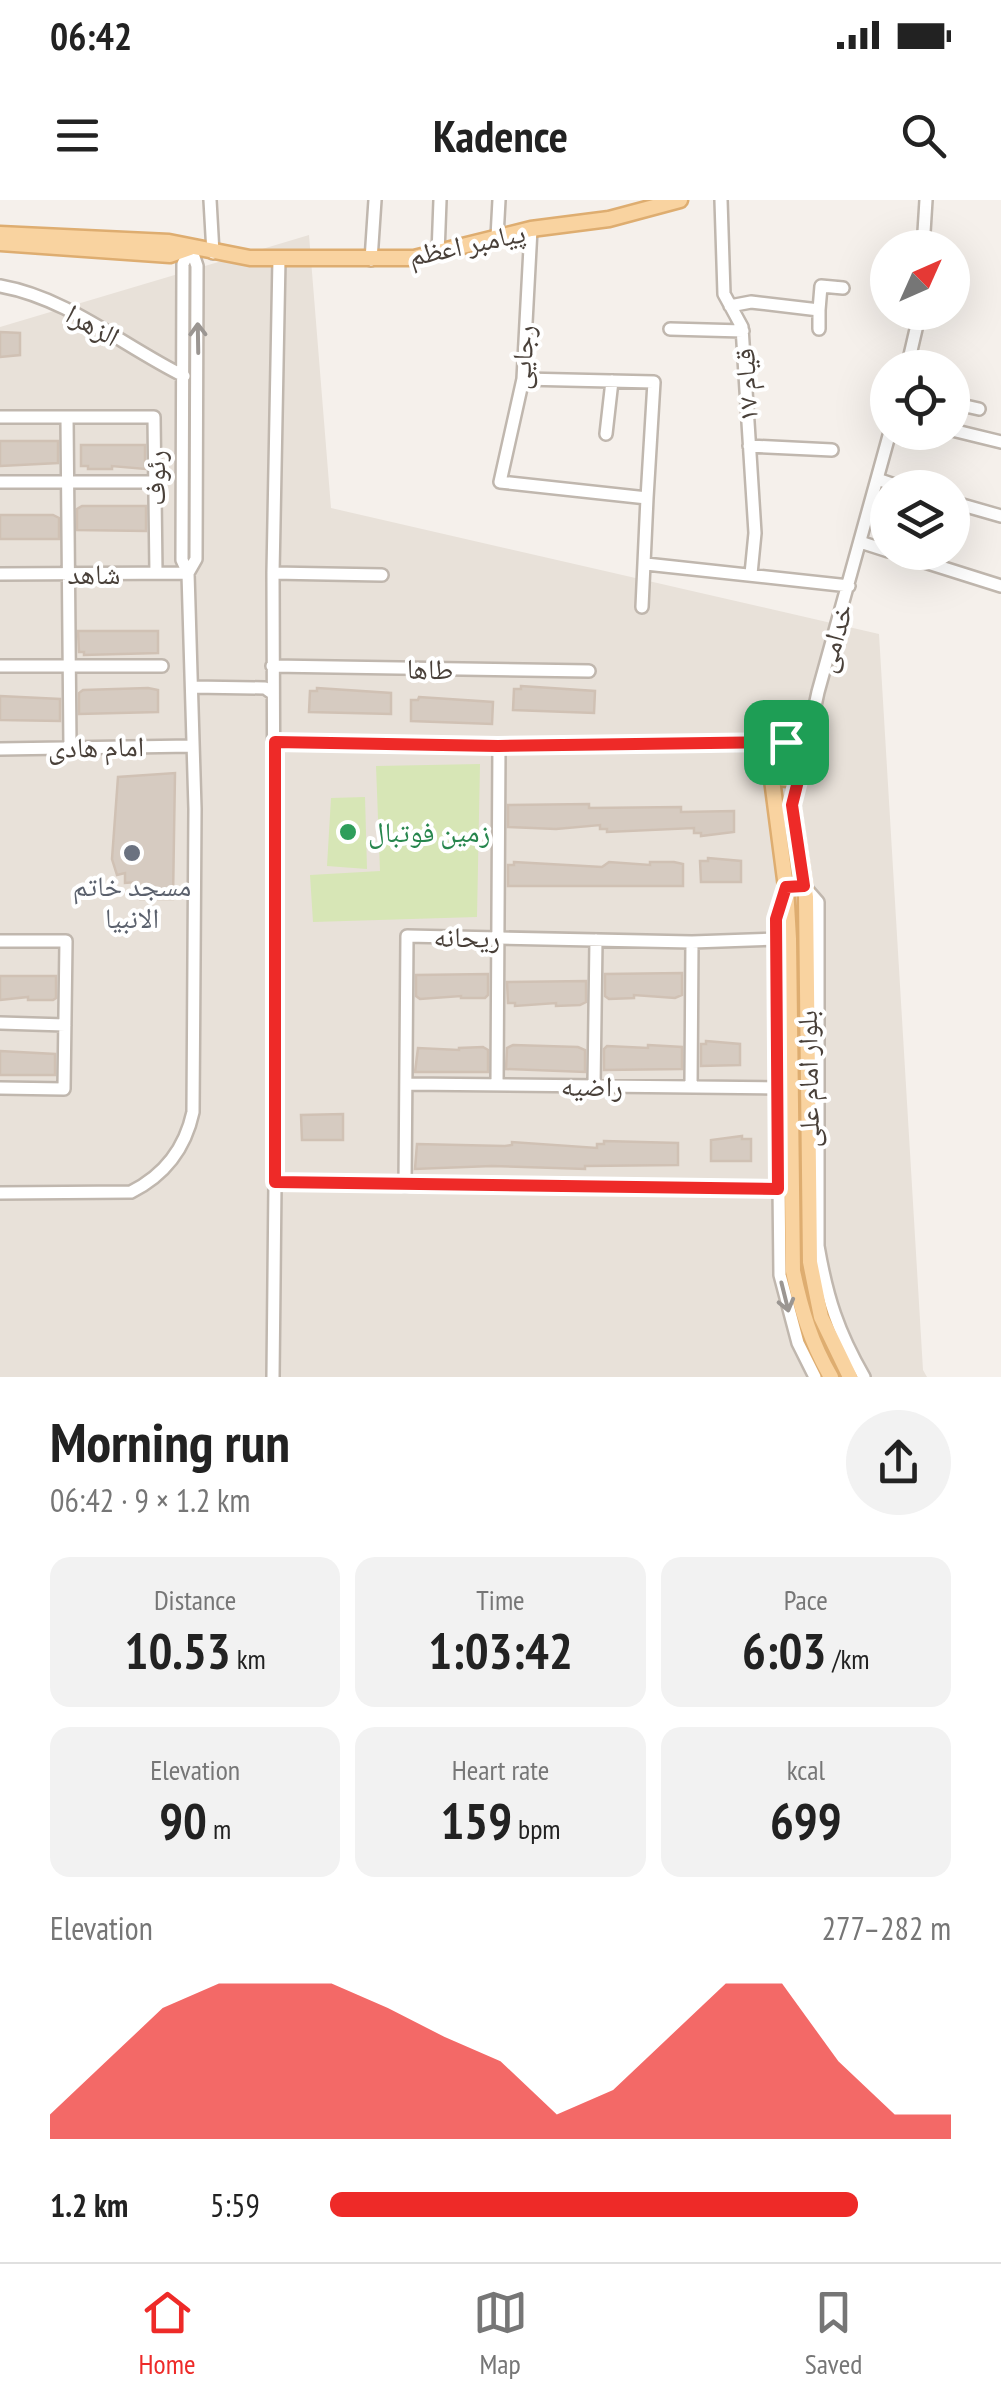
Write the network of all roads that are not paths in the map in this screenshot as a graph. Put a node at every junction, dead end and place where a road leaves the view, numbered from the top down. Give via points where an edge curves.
1 (210, 200) edge
2 (375, 200) edge
3 (440, 200) edge
4 (499, 200) edge
5 (680, 200) edge
6 (721, 200) edge
7 (926, 200) edge
8 (530, 229) junction
9 (924, 230) edge
10 (0, 234) edge
11 (497, 236) junction
12 (0, 244) edge
13 (191, 248) junction
14 (213, 252) junction
15 (438, 254) junction
16 (279, 259) junction
17 (370, 260) junction
18 (0, 286) edge
19 (843, 288) dead end
20 (730, 306) junction
21 (819, 310) junction
22 (670, 329) dead end
23 (819, 330) dead end
24 (742, 331) junction
25 (182, 376) junction
26 (524, 378) junction
27 (198, 379) junction
28 (612, 381) junction
29 (970, 406) edge
30 (979, 408) dead end
31 (0, 416) edge
32 (67, 418) junction
33 (606, 434) dead end
34 (970, 434) edge
35 (1001, 442) edge
36 (750, 446) junction
37 (832, 450) dead end
38 (0, 482) edge
39 (66, 482) junction
40 (154, 482) junction
41 (647, 498) junction
42 (870, 506) edge
43 (970, 507) edge
44 (1001, 516) edge
45 (860, 542) junction
46 (870, 545) edge
47 (646, 564) junction
48 (949, 570) edge
49 (188, 573) junction
50 (273, 573) junction
51 (0, 574) edge
52 (68, 574) junction
53 (156, 574) junction
54 (382, 574) dead end
55 (750, 574) junction
56 (849, 586) junction
57 (1001, 586) edge
58 (642, 607) dead end
59 (0, 666) edge
60 (69, 666) junction
61 (162, 666) dead end
62 (272, 666) junction
63 (589, 672) dead end
64 (192, 687) junction
65 (272, 693) junction
66 (809, 728) junction
67 (275, 742) junction
68 (782, 743) junction
69 (752, 745) junction
70 (192, 746) junction
71 (498, 746) junction
72 (70, 747) junction
73 (0, 749) edge
74 (804, 757) junction
75 (770, 770) junction
76 (799, 775) junction
77 (804, 886) junction
78 (786, 887) junction
79 (499, 938) junction
80 (776, 939) junction
81 (596, 940) junction
82 (0, 941) edge
83 (692, 942) junction
84 (0, 1024) edge
85 (65, 1024) junction
86 (406, 1084) junction
87 (497, 1085) junction
88 (594, 1086) junction
89 (691, 1087) junction
90 (0, 1088) edge
91 (779, 1088) junction
92 (275, 1182) junction
93 (814, 1182) junction
94 (405, 1186) junction
95 (785, 1189) junction
96 (0, 1193) edge
97 (273, 1377) edge
98 (815, 1377) edge
99 (831, 1377) edge
100 (850, 1377) edge
101 (864, 1377) edge

1 - 14 street
2 - 17 street
3 - 15 street
4 - 11 street
5 - 8 main road, پیامبر اعظم
6 - 20 street, قیام ۱۷
7 - 9 street
8 - 11 main road, پیامبر اعظم
8 - 26 street, رجایی
10 - 13 main road, پیامبر اعظم
11 - 15 main road, پیامبر اعظم
12 - 13 main road, پیامبر اعظم via 170,255
13 - 14 main road, پیامبر اعظم
13 - 25 street via 183,264
27 -> 13 street via 197,266
14 - 16 main road, پیامبر اعظم
15 - 17 main road, پیامبر اعظم
16 - 17 main road, پیامبر اعظم
16 - 50 street
18 - 25 street, الزهرا via 65,309
19 - 21 street via 822,286
20 - 21 street
20 - 24 street, قیام ۱۷
21 - 23 street
22 - 24 street
24 - 36 street, قیام ۱۷
25 - 27 street, الزهرا
25 - 49 street via 182,560
26 - 28 street
26 - 41 street, رجایی via 500,482
27 - 49 street via 196,560
28 - 33 street
28 - 41 street via 654,382
29 - 30 street
31 - 32 street, رئوف
32 - 39 street
32 - 40 street, رئوف via 154,417
34 - 35 street
36 - 37 street
36 - 55 street, قیام ۱۷
38 - 39 street
39 - 40 street
39 - 52 street
40 - 53 street, رئوف
41 - 47 street
42 - 45 street, خدامی
43 - 44 street
45 - 46 street
45 - 56 street, خدامی
47 - 55 street
47 - 58 street
48 - 57 street
49 - 53 street, شاهد
49 - 64 street
50 - 54 street
50 - 62 street
51 - 52 street, شاهد
52 - 53 street, شاهد
52 - 60 street
55 - 56 street
56 - 66 street, خدامی
59 - 60 street
60 - 61 street
60 - 72 street
62 - 63 street, طاها
62 - 65 street
64 - 65 street
64 - 70 street
65 - 67 street
66 - 68 street
66 - 74 street, خدامی
67 - 71 street
67 - 92 street
68 - 69 street
68 - 74 main road via 798,746
68 - 75 main road via 768,758
69 - 71 street
69 - 75 street
70 - 72 street, امام هادی
70 - 96 street via 189,1132 165,1168 130,1192
71 - 79 street
72 - 73 street, امام هادی
74 - 76 main road
75 - 76 main road via 779,779
75 - 78 main road, بلوار امام علی
76 - 77 main road, بلوار امام علی via 792,805
77 - 78 main road
77 - 93 main road, بلوار امام علی
78 - 80 street
78 - 95 main road, بلوار امام علی
79 - 81 street, ریحانه
79 - 86 street, ریحانه via 407,936
79 - 87 street
80 - 83 street, ریحانه
80 - 91 street
81 - 83 street, ریحانه
81 - 88 street
82 - 85 street via 66,941
83 - 89 street
84 - 85 street
85 - 90 street via 64,1088
86 - 87 street, راضیه
86 - 94 street, ریحانه
87 - 88 street, راضیه
88 - 89 street, راضیه
89 - 91 street, راضیه
91 - 95 street
92 - 94 street
92 - 97 street
93 - 100 main road, بلوار امام علی via 813,1289
93 - 101 street via 827,1299
94 - 95 street
95 -> 98 street via 782,1291
95 - 99 main road, بلوار امام علی via 798,1293

